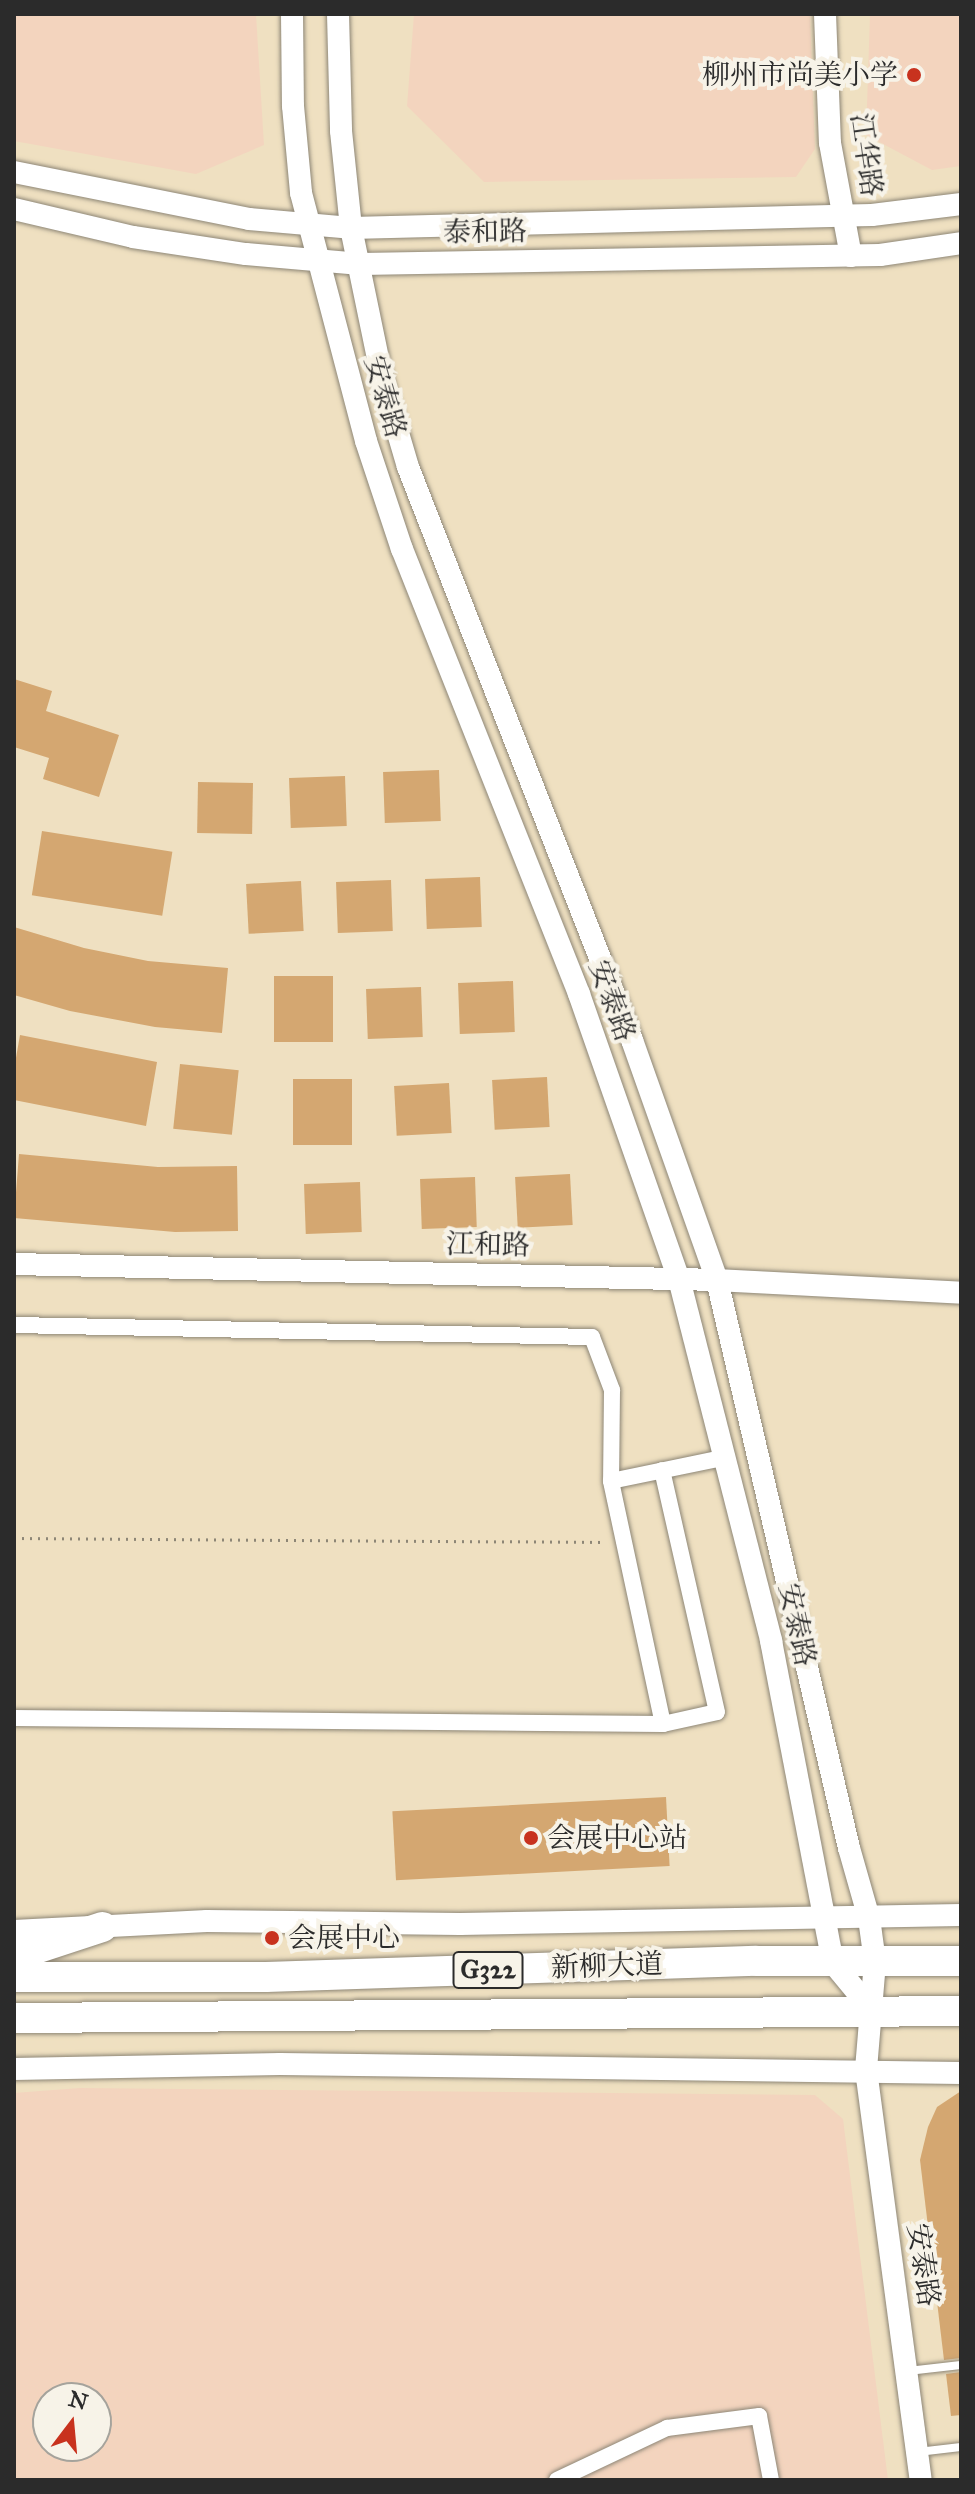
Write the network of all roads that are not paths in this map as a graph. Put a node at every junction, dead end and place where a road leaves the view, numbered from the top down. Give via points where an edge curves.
1 (292, 14) edge
2 (338, 14) edge
3 (825, 14) edge
4 (14, 172) edge
5 (961, 204) edge
6 (14, 209) edge
7 (844, 216) junction
8 (309, 224) junction
9 (351, 228) junction
10 (961, 243) edge
11 (851, 256) junction
12 (317, 260) junction
13 (361, 264) junction
14 (14, 1264) edge
15 (679, 1279) junction
16 (717, 1280) junction
17 (961, 1293) edge
18 (14, 1325) edge
19 (727, 1457) junction
20 (662, 1470) junction
21 (611, 1481) junction
22 (14, 1718) edge
23 (663, 1724) junction
24 (961, 1915) edge
25 (826, 1917) junction
26 (869, 1918) junction
27 (102, 1927) junction
28 (14, 1931) edge
29 (14, 1956) edge
30 (961, 1961) edge
31 (875, 1962) junction
32 (833, 1963) junction
33 (14, 1977) edge
34 (872, 2010) junction
35 (961, 2011) edge
36 (14, 2018) edge
37 (14, 2069) edge
38 (866, 2070) junction
39 (961, 2073) edge
40 (961, 2365) edge
41 (907, 2371) junction
42 (961, 2447) edge
43 (918, 2452) junction
44 (557, 2480) edge
45 (771, 2480) edge
46 (921, 2480) edge

1 - 8 street, 安泰路 via 293,106
2 - 9 street, 安泰路 via 341,131
3 - 7 street, 江华路 via 830,143
4 - 8 street, 泰和路 via 249,219
5 - 7 street, 泰和路
6 - 12 street, 泰和路 via 133,237
7 - 9 street, 泰和路
7 - 11 street, 江华路
8 - 9 street, 泰和路
8 - 12 street, 安泰路
9 - 13 street, 安泰路
10 - 11 street, 泰和路
11 - 13 street, 泰和路
12 - 13 street, 泰和路
12 - 15 street, 安泰路 via 366,441 402,549 579,994
13 - 16 street, 安泰路 via 369,320 408,467 627,1025
14 - 15 street, 江和路
15 - 16 street, 江和路
15 - 19 street, 安泰路
16 - 17 street, 江和路
16 - 26 street, 安泰路
18 - 21 street via 592,1337 612,1390
19 - 20 street
19 - 25 street, 安泰路 via 771,1641
20 - 21 street
20 - 23 street via 717,1712
21 - 23 street
22 - 23 street
24 - 26 street
25 - 26 street
25 - 27 street via 460,1924 207,1921
25 - 32 street, 安泰路
26 - 31 street, 安泰路
27 - 28 street
27 - 29 highway
30 - 31 highway, 新柳大道 / G322
31 - 32 highway, 新柳大道 / G322
31 - 34 street, 安泰路
32 - 33 highway, 新柳大道 / G322 via 266,1977
32 - 34 street
34 - 35 highway, 新柳大道 / G322
34 - 36 highway, 新柳大道 / G322
34 - 38 street, 安泰路
37 - 38 street via 280,2064
38 - 39 street
38 - 41 street, 安泰路
40 - 41 lane
41 - 43 street, 安泰路
42 - 43 lane
43 - 46 street, 安泰路
44 - 45 street via 667,2428 759,2416

